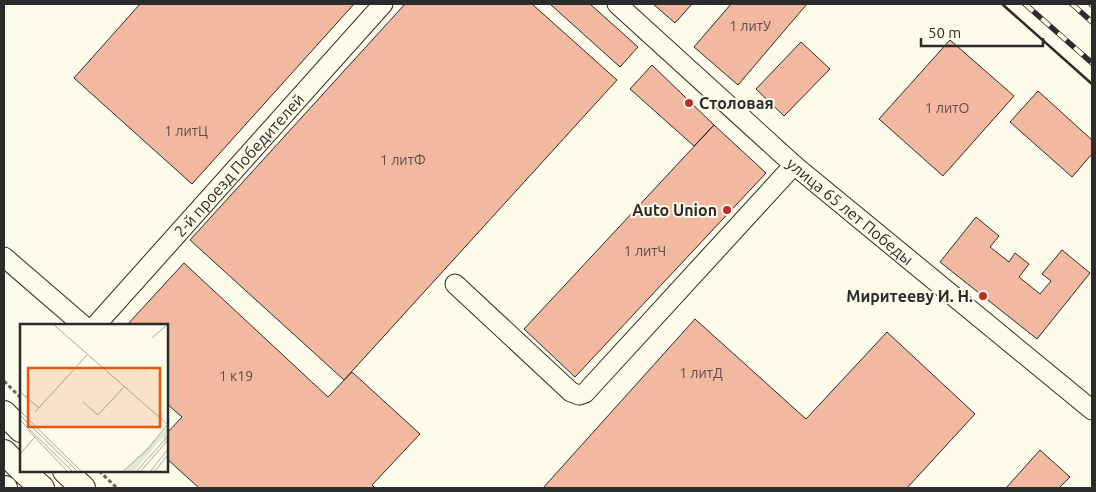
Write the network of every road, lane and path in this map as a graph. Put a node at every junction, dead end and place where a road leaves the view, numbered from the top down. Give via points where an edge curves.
1 (383, 4) edge
2 (617, 4) edge
3 (794, 165) junction
4 (4, 257) edge
5 (455, 284) dead end
6 (82, 324) edge
7 (97, 324) edge
8 (4, 382) edge
9 (20, 397) edge
10 (1092, 410) edge
11 (4, 413) edge
12 (20, 429) edge
13 (4, 452) edge
14 (20, 468) edge
15 (24, 472) edge
16 (65, 472) edge
17 (99, 472) edge
18 (42, 488) edge
19 (83, 488) edge
20 (117, 488) edge

1 - 7 street, 2-й проезд Победителей
2 - 3 street, улица 65 лет Победы
3 - 5 street via 585,393 571,392
3 - 10 street, улица 65 лет Победы
4 - 6 street
8 - 9 path
11 - 12 main road
13 - 14 main road
15 - 18 main road
16 - 19 main road
17 - 20 path

